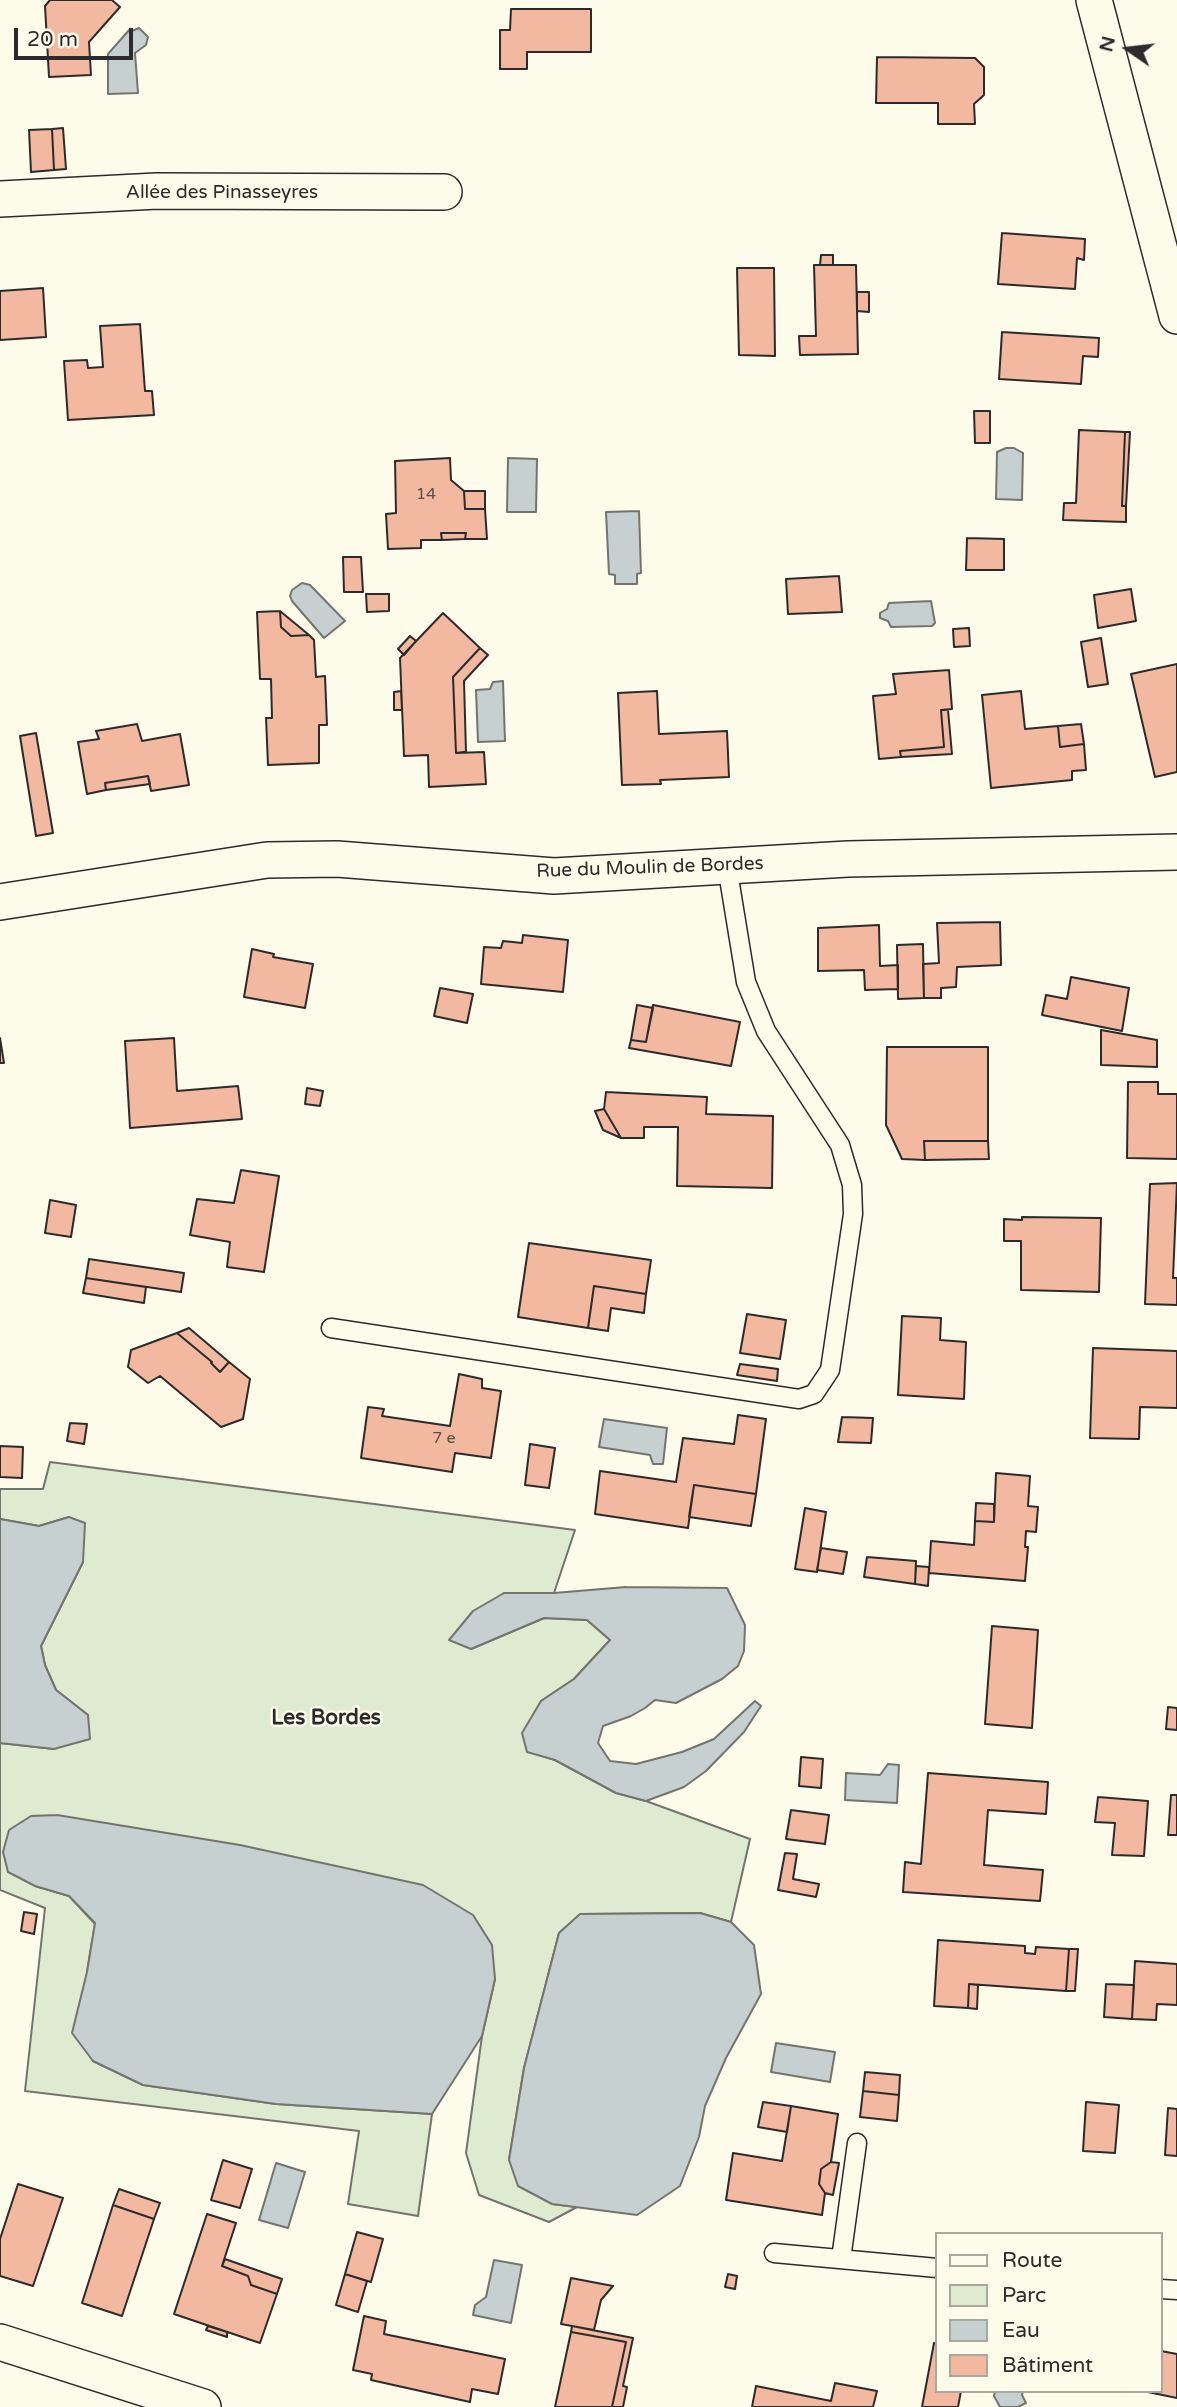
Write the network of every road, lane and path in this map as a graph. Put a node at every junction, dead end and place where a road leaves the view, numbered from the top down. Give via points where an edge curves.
1 (1094, 0) edge
2 (444, 192) dead end
3 (0, 199) edge
4 (1177, 316) edge
5 (1177, 852) edge
6 (727, 866) junction
7 (0, 902) edge
8 (331, 1328) dead end
9 (857, 2143) dead end
10 (774, 2253) dead end
11 (841, 2259) junction
12 (936, 2268) edge
13 (0, 2342) edge
14 (202, 2407) edge

1 - 4 street
2 - 3 street, Allée des Pinasseyres via 157,191
5 - 6 street, Rue du Moulin de Bordes
6 - 7 street, Rue du Moulin de Bordes via 554,876 337,859 267,860
6 - 8 lane via 746,982 766,1031 840,1146 852,1185 853,1214 830,1370 814,1394 799,1399
9 - 11 lane
10 - 11 lane
11 - 12 lane
13 - 14 street

